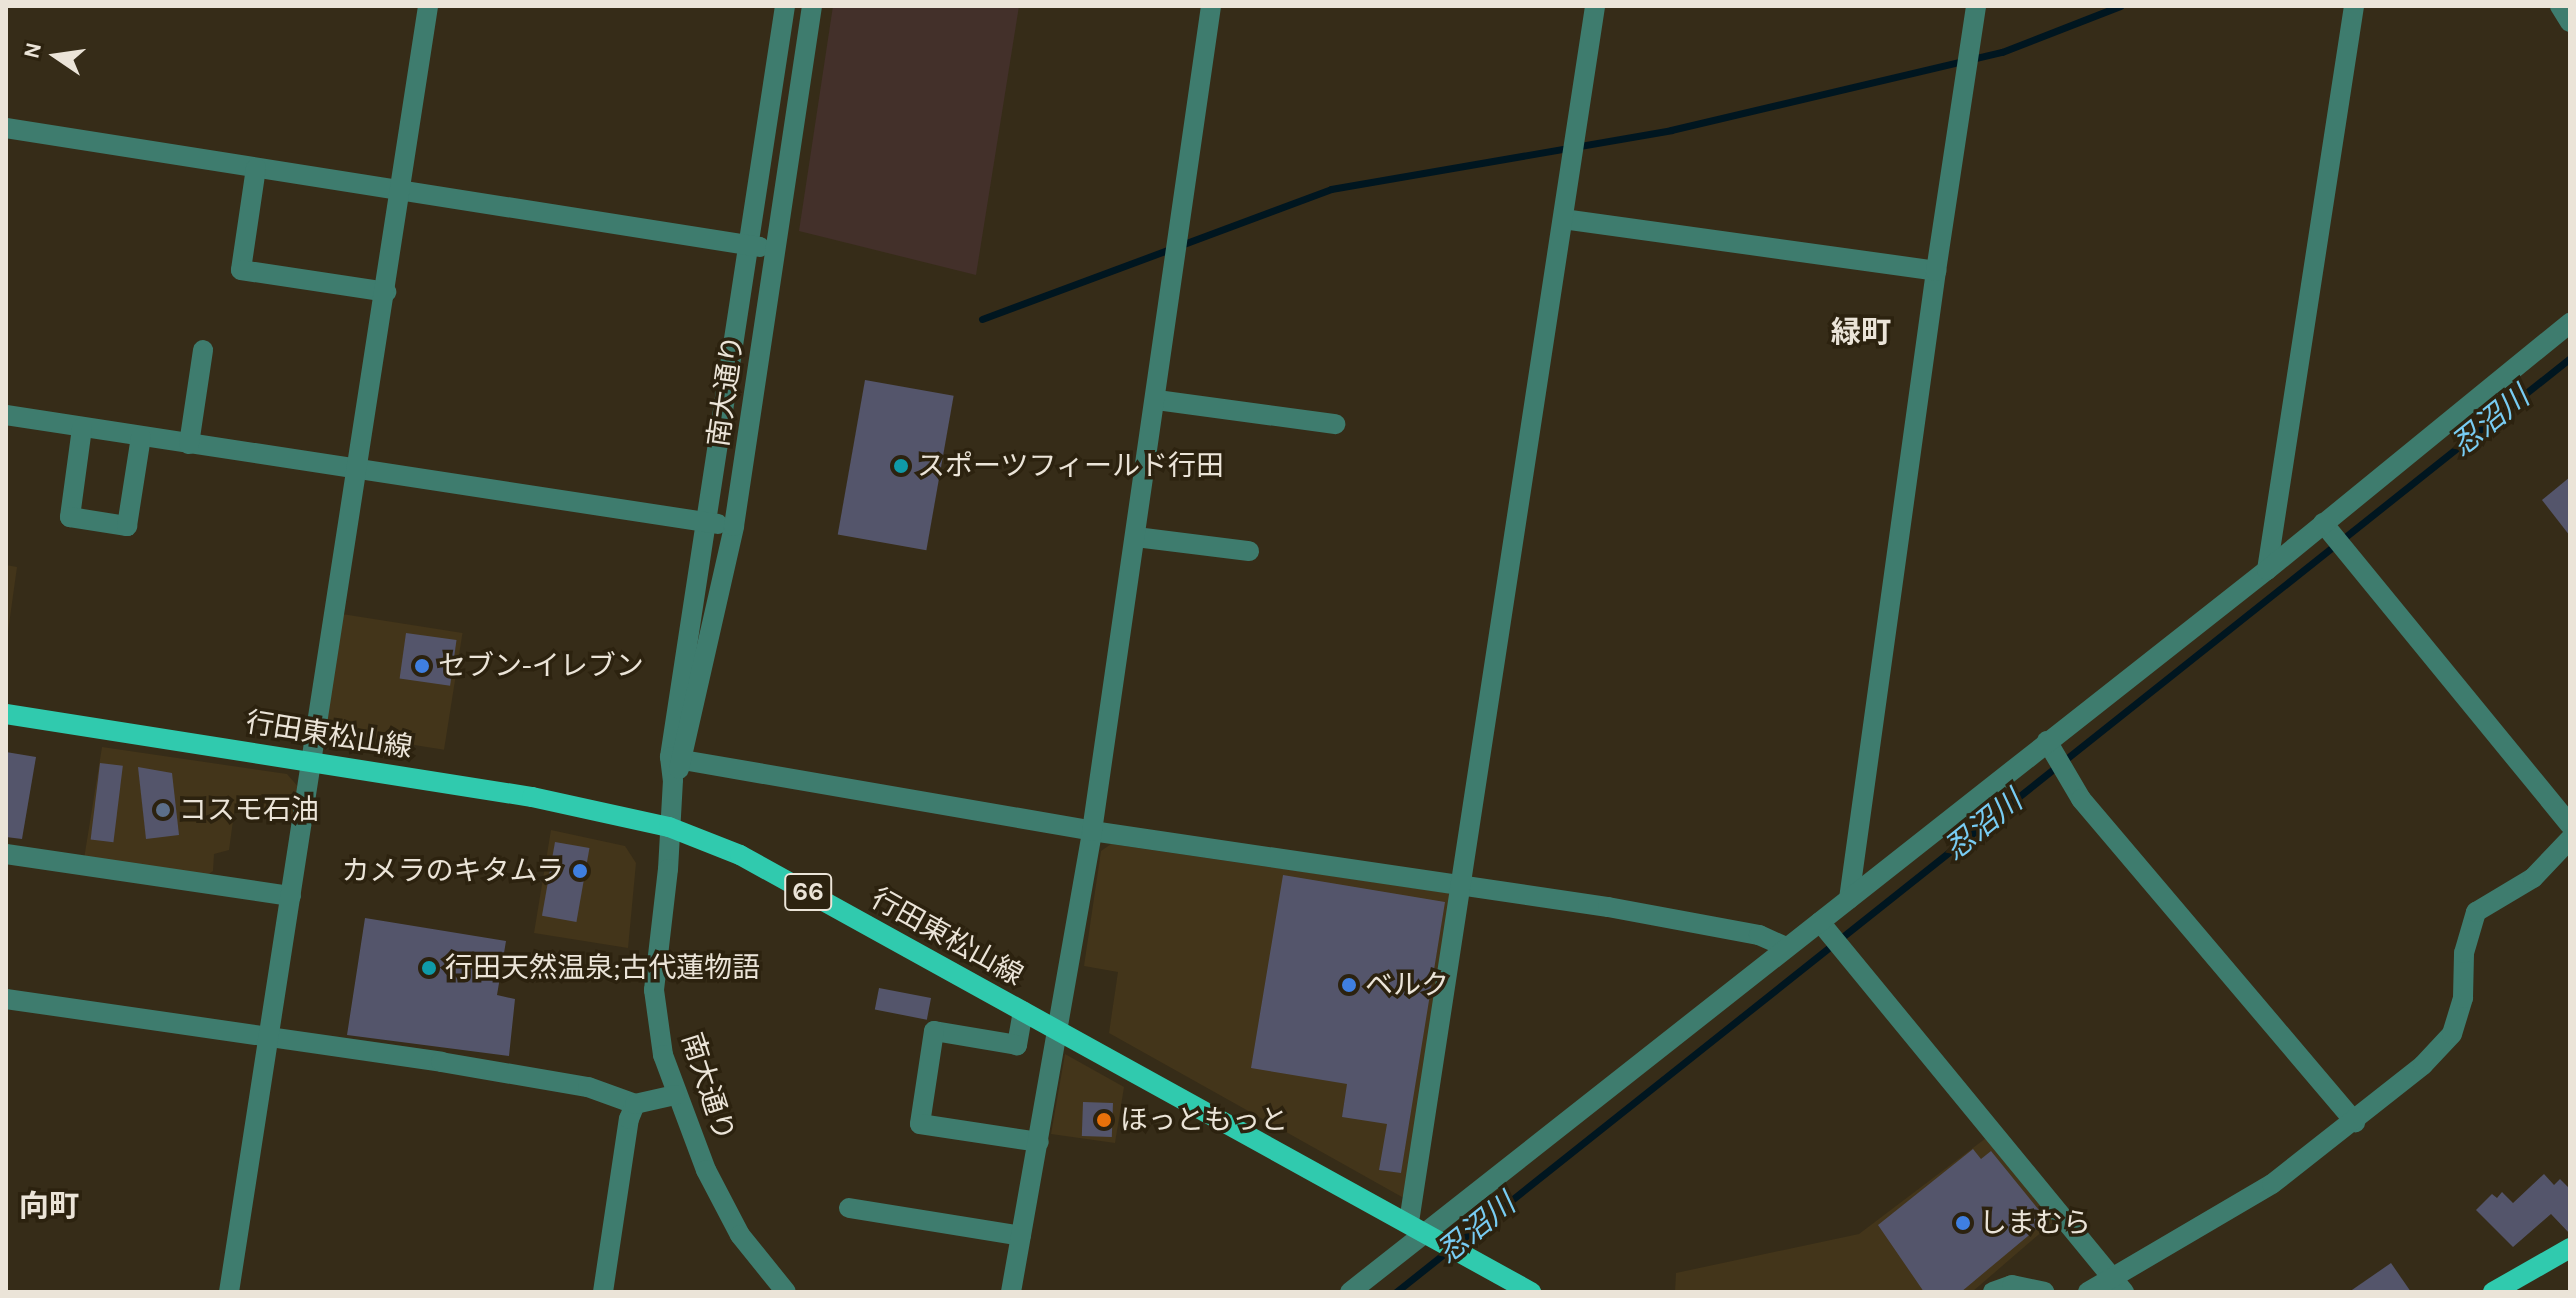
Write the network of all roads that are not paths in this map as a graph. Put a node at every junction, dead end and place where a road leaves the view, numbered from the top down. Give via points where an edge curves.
1 (428, 6) edge
2 (785, 6) edge
3 (812, 6) edge
4 (1211, 6) edge
5 (1595, 6) edge
6 (1976, 6) edge
7 (2354, 6) edge
8 (2560, 6) edge
9 (2570, 22) edge
10 (6, 128) edge
11 (256, 168) junction
12 (400, 193) junction
13 (1563, 219) junction
14 (749, 246) junction
15 (775, 250) junction
16 (1936, 271) junction
17 (386, 292) junction
18 (2570, 323) edge
19 (203, 350) dead end
20 (1157, 400) junction
21 (6, 415) edge
22 (1335, 424) dead end
23 (82, 428) junction
24 (141, 437) junction
25 (189, 444) junction
26 (357, 471) junction
27 (706, 523) junction
28 (2323, 523) junction
29 (734, 526) junction
30 (1136, 537) junction
31 (1249, 551) dead end
32 (2267, 570) junction
33 (6, 714) edge
34 (2047, 741) junction
35 (312, 760) junction
36 (683, 760) junction
37 (673, 780) junction
38 (2570, 825) edge
39 (669, 827) junction
40 (1092, 831) junction
41 (2570, 839) edge
42 (6, 854) edge
43 (1463, 886) junction
44 (291, 896) junction
45 (1849, 899) junction
46 (1820, 922) junction
47 (1786, 947) junction
48 (6, 999) edge
49 (1023, 1011) junction
50 (1060, 1031) junction
51 (269, 1039) junction
52 (675, 1095) junction
53 (635, 1104) junction
54 (2355, 1122) junction
55 (1039, 1142) junction
56 (849, 1208) dead end
57 (1417, 1227) junction
58 (1021, 1236) junction
59 (2570, 1248) edge
60 (2120, 1286) edge
61 (229, 1292) edge
62 (603, 1292) edge
63 (786, 1292) edge
64 (1011, 1292) edge
65 (1350, 1292) edge
66 (1531, 1292) edge
67 (1993, 1292) edge
68 (2044, 1292) edge
69 (2088, 1292) edge
70 (2493, 1292) edge

1 - 12 street
2 - 14 street, 南大通り
3 - 15 street, 南大通り
4 - 20 street
5 - 13 street
6 - 16 street
7 - 32 street
8 - 9 street
10 - 11 street
11 - 12 street
11 - 17 street via 241,270
12 - 14 street
12 - 17 street
13 - 16 street
13 - 43 street
14 - 15 street
14 - 27 street, 南大通り
15 - 29 street, 南大通り
16 - 45 street
17 - 26 street
18 - 28 street
19 - 25 street
20 - 22 street
20 - 30 street
21 - 23 street
23 - 24 street
23 - 24 street via 70,517 127,526
24 - 25 street
25 - 26 street
26 - 27 street
26 - 35 street
27 - 29 street
27 - 37 street, 南大通り via 670,757
28 - 32 street
28 - 38 street
29 - 36 street, 南大通り
30 - 31 street
30 - 40 street
32 - 34 street
33 - 35 main road, 行田東松山線 / 66
34 - 45 street
34 - 54 street via 2081,799
35 - 39 main road, 行田東松山線 / 66 via 532,797
35 - 44 street
36 - 37 street, 南大通り
36 - 40 street
37 - 39 street, 南大通り
39 - 49 main road, 行田東松山線 / 66 via 740,855
39 - 52 street, 南大通り via 654,990
40 - 43 street
40 - 50 street
41 - 54 street via 2533,878 2476,912 2452,1034
42 - 44 street
43 - 47 street via 1759,935
43 - 57 street
44 - 51 street
45 - 46 street
46 - 47 street
46 - 60 street
47 - 57 street
48 - 51 street
49 - 50 main road, 行田東松山線 / 66
49 - 55 street via 1017,1045 934,1031 920,1124
50 - 55 street
50 - 57 main road, 行田東松山線 / 66
51 - 53 street via 588,1087
51 - 61 street
52 - 53 street
52 - 63 street, 南大通り via 740,1235
53 - 62 street
54 - 60 street
55 - 58 street
56 - 58 street
57 - 65 street
57 - 66 main road, 行田東松山線 / 66
58 - 64 street
59 - 70 main road
60 - 69 street
67 - 68 street via 2012,1285

